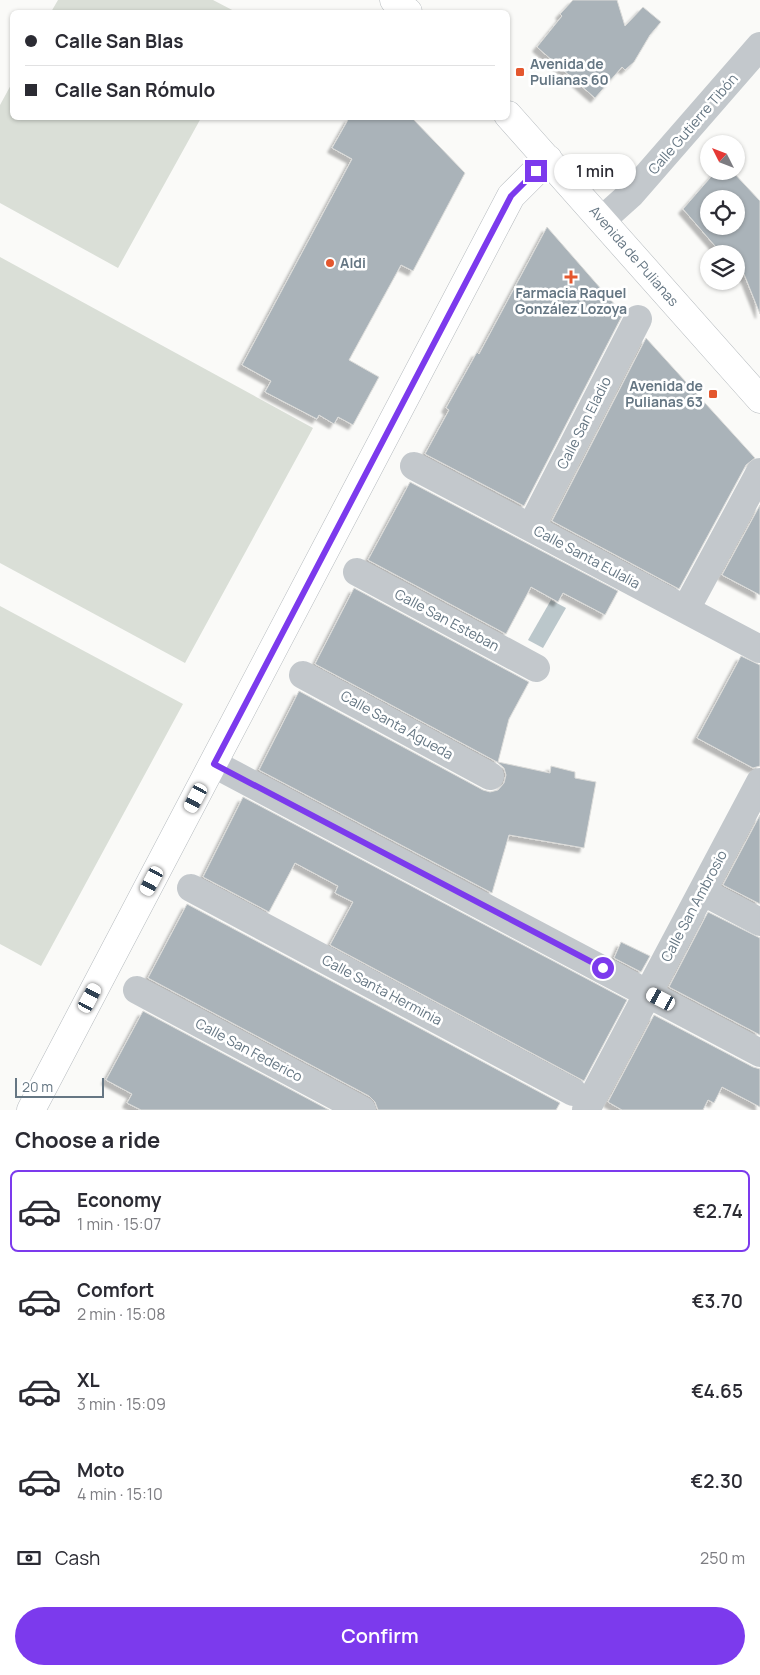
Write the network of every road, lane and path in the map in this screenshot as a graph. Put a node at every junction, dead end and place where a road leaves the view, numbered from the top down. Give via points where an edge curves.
1 (394, 0) edge
2 (406, 10) edge
3 (760, 46) edge
4 (510, 117) edge
5 (548, 159) junction
6 (602, 220) junction
7 (638, 319) dead end
8 (760, 399) edge
9 (414, 466) dead end
10 (760, 472) edge
11 (530, 527) junction
12 (357, 572) dead end
13 (686, 609) junction
14 (760, 648) edge
15 (536, 668) dead end
16 (303, 675) dead end
17 (214, 764) junction
18 (490, 776) dead end
19 (760, 782) edge
20 (191, 888) dead end
21 (710, 895) dead end
22 (760, 922) edge
23 (137, 990) dead end
24 (648, 992) junction
25 (760, 1053) edge
26 (590, 1104) edge
27 (32, 1110) edge
28 (362, 1110) edge

1 - 2 main road
3 - 6 street, Calle Gutierre Tibón via 631,194
4 - 5 main road, Avenida de Pulianas
5 - 6 main road, Avenida de Pulianas
5 - 17 main road via 511,196
6 - 8 main road, Avenida de Pulianas
7 - 11 street, Calle San Eladio
9 - 11 street, Calle Santa Eulalia
10 - 13 street
11 - 13 street, Calle Santa Eulalia
12 - 15 street, Calle San Esteban
13 - 14 street, Calle Santa Eulalia
16 - 18 street, Calle Santa Águeda
17 - 24 street
17 - 27 main road
19 - 24 street, Calle San Ambrosio
20 - 26 street, Calle Santa Herminia
21 - 22 street
23 - 28 street, Calle San Federico
24 - 25 street
24 - 26 street, Calle San Ambrosio

